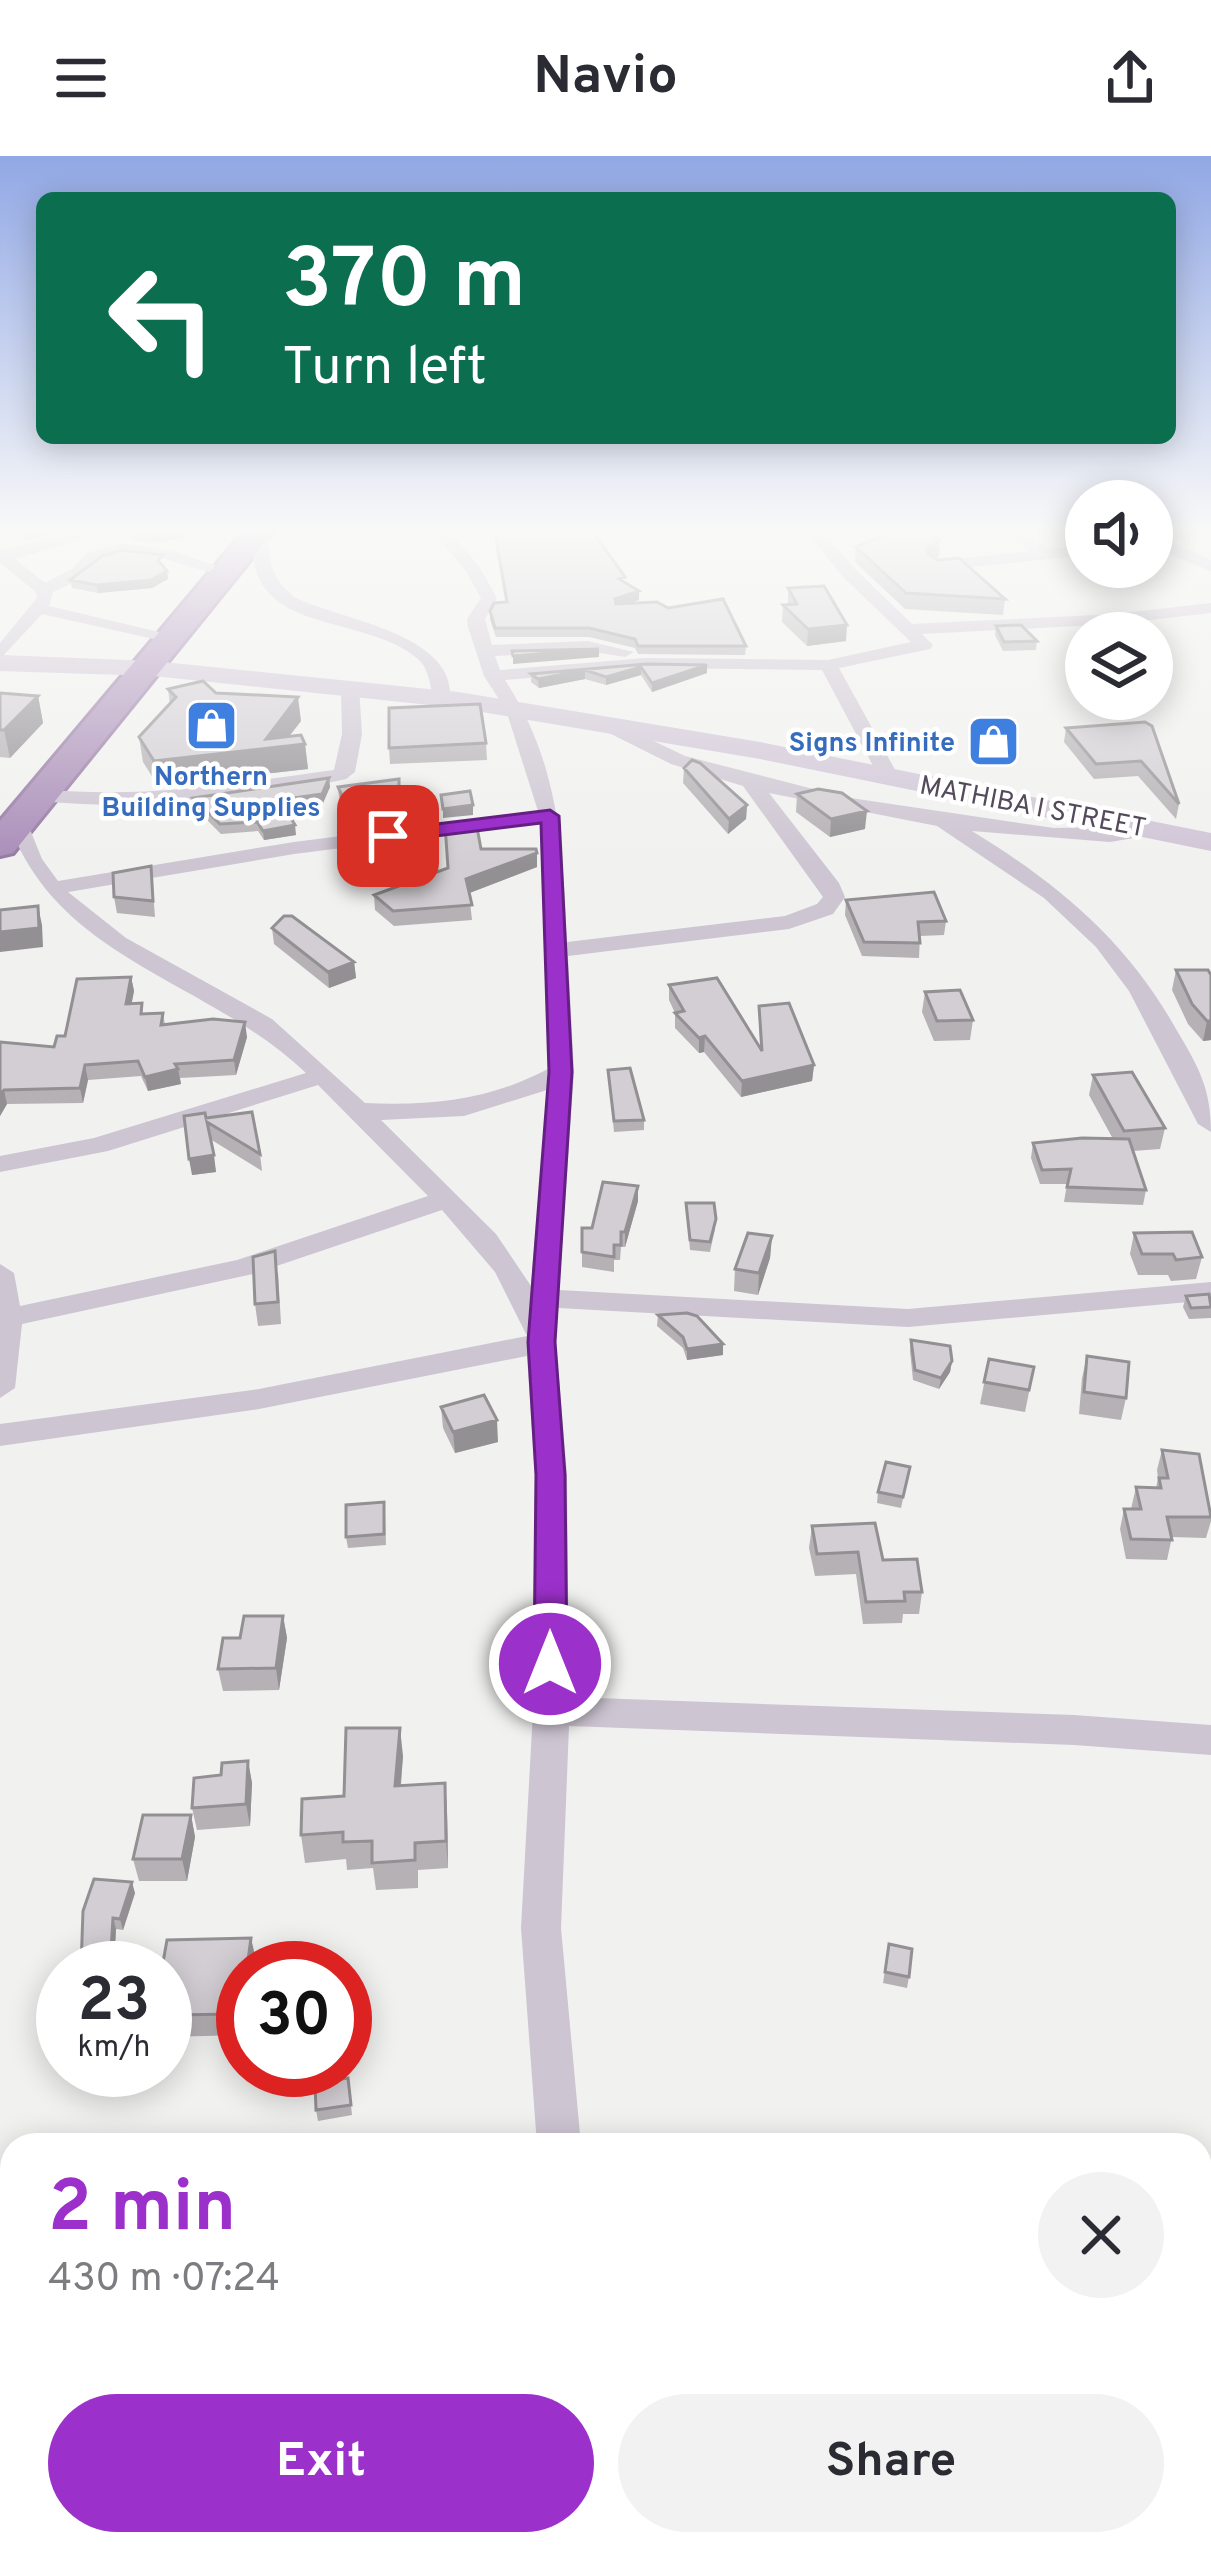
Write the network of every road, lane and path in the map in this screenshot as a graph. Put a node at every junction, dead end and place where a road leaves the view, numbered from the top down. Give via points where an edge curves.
1 (132, 640) edge
2 (169, 640) edge
3 (383, 640) edge
4 (482, 640) edge
5 (920, 640) edge
6 (485, 651) junction
7 (159, 652) junction
8 (0, 658) edge
9 (646, 663) junction
10 (828, 665) junction
11 (493, 676) junction
12 (350, 687) junction
13 (442, 699) junction
14 (515, 710) junction
15 (604, 723) junction
16 (889, 777) junction
17 (748, 779) junction
18 (550, 816) junction
19 (936, 818) junction
20 (19, 820) edge
21 (1151, 830) junction
22 (1211, 842) edge
23 (53, 888) junction
24 (557, 950) junction
25 (561, 1072) junction
26 (325, 1075) junction
27 (360, 1112) junction
28 (1211, 1124) edge
29 (0, 1164) edge
30 (447, 1199) junction
31 (0, 1274) edge
32 (1211, 1291) edge
33 (544, 1298) junction
34 (8, 1318) junction
35 (542, 1339) junction
36 (0, 1388) edge
37 (0, 1435) edge
38 (550, 1711) junction
39 (1211, 1739) edge
40 (558, 2133) edge

1 - 7 street
2 - 7 highway
3 - 13 street via 426,656
4 - 6 street
5 - 10 street via 924,645
6 - 9 street via 607,647
6 - 11 street
7 - 8 street, MATHIBA I STREET
7 - 12 street, MATHIBA I STREET
7 - 20 highway
9 - 10 street
9 - 11 street
10 - 16 street
11 - 14 street
12 - 13 street, MATHIBA I STREET
12 - 20 street via 352,734 339,776
13 - 14 street, MATHIBA I STREET
14 - 15 street, MATHIBA I STREET
14 - 18 street
15 - 16 street, MATHIBA I STREET
15 - 17 street via 679,760
16 - 21 street, MATHIBA I STREET
17 - 19 street
17 - 24 street via 829,884 834,897 825,910 789,922
18 - 23 street
18 - 24 street
19 - 21 street via 1080,836
19 - 28 street via 1083,920 1146,996
20 - 23 street via 24,853
21 - 22 street, MATHIBA I STREET
23 - 26 street via 120,944 263,1024
24 - 25 street
25 - 27 street via 475,1108
25 - 33 street
26 - 27 street
26 - 29 street via 99,1145
27 - 30 street
30 - 34 street via 242,1268
30 - 35 street via 508,1270
31 - 34 street
32 - 33 street via 908,1318
33 - 35 street
34 - 36 street
35 - 37 street via 259,1399
35 - 38 street
38 - 39 street
38 - 40 street via 541,1928

